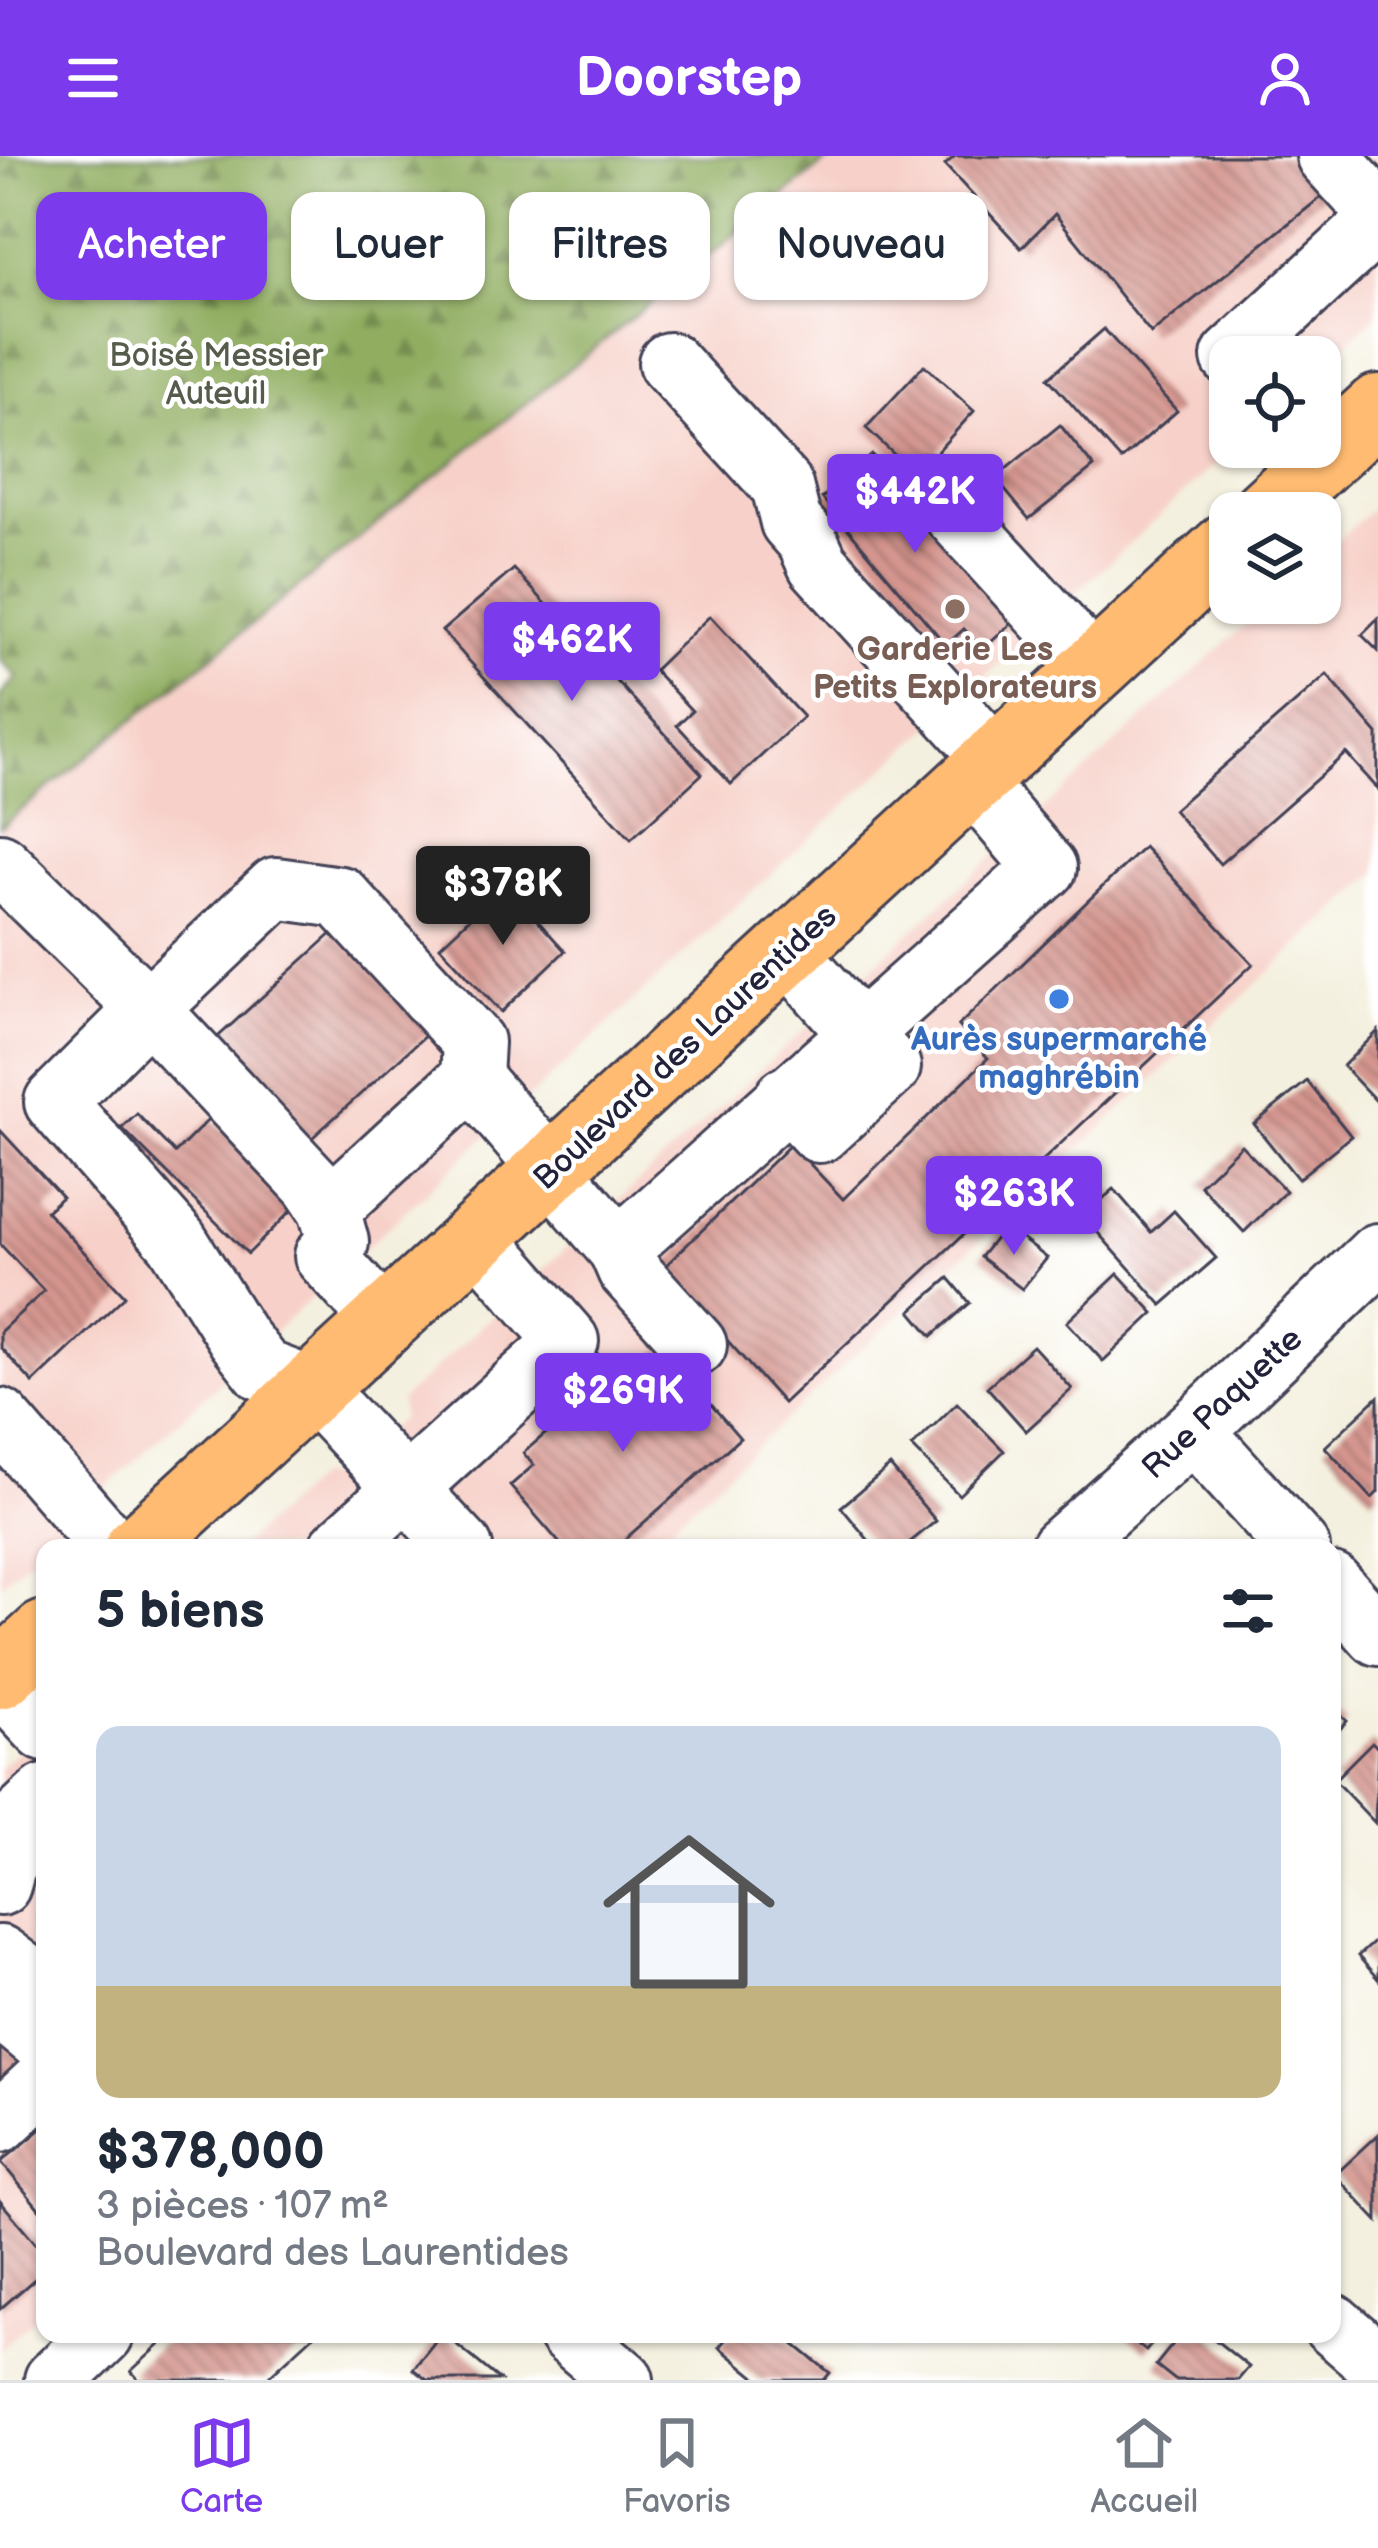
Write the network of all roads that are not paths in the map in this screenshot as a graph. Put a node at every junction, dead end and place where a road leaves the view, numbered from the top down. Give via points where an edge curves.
1 (1327, 156) edge
2 (1378, 217) edge
3 (1254, 336) edge
4 (669, 363) dead end
5 (1378, 408) edge
6 (1283, 478) edge
7 (927, 484) dead end
8 (1209, 563) edge
9 (1095, 669) junction
10 (984, 771) junction
11 (0, 864) edge
12 (788, 951) junction
13 (148, 1009) junction
14 (861, 1036) junction
15 (471, 1078) junction
16 (549, 1171) junction
17 (328, 1209) junction
18 (477, 1237) junction
19 (620, 1249) junction
20 (1378, 1254) edge
21 (385, 1322) junction
22 (696, 1345) dead end
23 (313, 1389) junction
24 (0, 1419) edge
25 (1192, 1431) junction
26 (406, 1489) junction
27 (104, 1539) edge
28 (149, 1539) edge
29 (350, 1539) edge
30 (453, 1539) edge
31 (1071, 1539) edge
32 (1291, 1539) edge
33 (1341, 1594) edge
34 (1378, 1634) edge
35 (11, 1664) edge
36 (36, 1713) edge
37 (36, 1803) edge
38 (0, 1885) edge
39 (0, 1956) edge
40 (36, 1983) edge
41 (0, 2007) edge
42 (36, 2037) edge
43 (36, 2088) edge
44 (0, 2122) edge
45 (1341, 2332) edge
46 (94, 2343) edge
47 (579, 2343) edge
48 (1378, 2363) edge
49 (55, 2380) edge
50 (623, 2380) edge

1 - 2 street
2 - 3 street
4 - 10 street via 782,486 791,522 818,564
5 - 6 main road
7 - 9 street
8 - 9 main road, Boulevard des Laurentides
9 - 10 main road, Boulevard des Laurentides
10 - 12 main road, Boulevard des Laurentides
10 - 14 street via 1046,868
11 - 13 street
12 - 14 street
12 - 16 main road, Boulevard des Laurentides
13 - 15 street via 276,888 340,897 472,1042
13 - 17 street
13 - 23 street via 55,1102 177,1241 263,1370
14 - 19 street
15 - 16 street
15 - 17 street
16 - 18 main road, Boulevard des Laurentides
16 - 19 street
17 - 21 street via 338,1241 325,1256
18 - 21 main road, Boulevard des Laurentides
18 - 26 street via 568,1341
19 - 22 street via 628,1270
20 - 25 street, Rue Paquette
21 - 23 main road, Boulevard des Laurentides
23 - 26 street
23 - 28 main road, Boulevard des Laurentides
24 - 27 street
25 - 31 street, Rue Paquette
25 - 32 street
26 - 29 street
26 - 30 street
33 - 34 street
35 - 36 street
37 - 38 street via 19,1819
39 - 40 street
41 - 42 street
43 - 44 street
45 - 48 street
46 - 49 street
47 - 50 street

